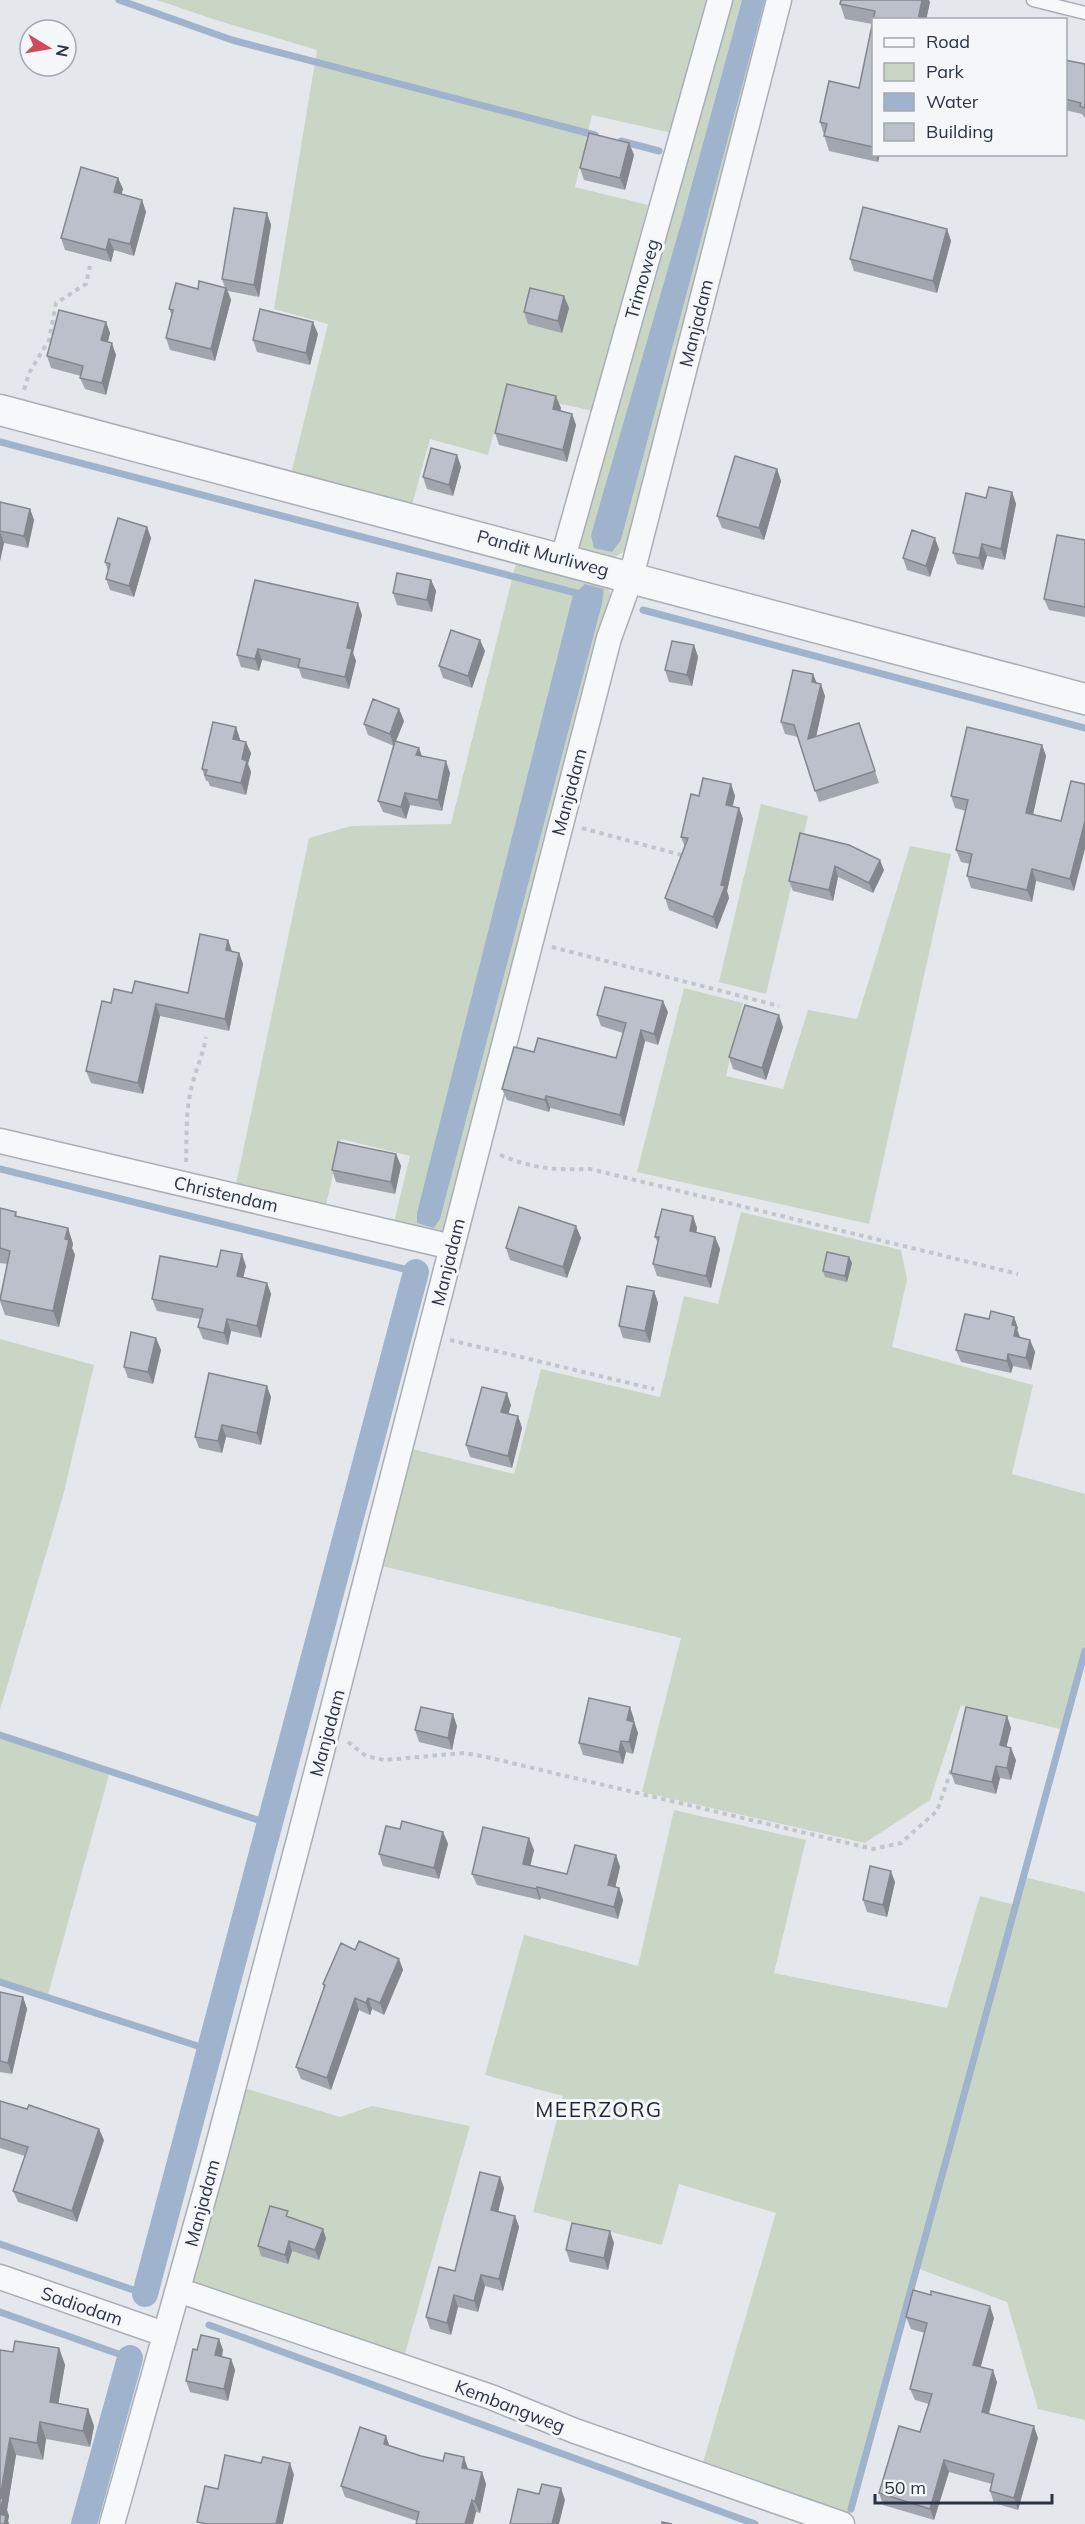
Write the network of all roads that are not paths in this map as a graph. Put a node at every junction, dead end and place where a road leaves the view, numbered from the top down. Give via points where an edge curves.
1 (720, 0) edge
2 (779, 0) edge
3 (1033, 0) edge
4 (1085, 13) edge
5 (9, 412) edge
6 (567, 559) junction
7 (624, 575) junction
8 (1085, 699) edge
9 (0, 1141) edge
10 (452, 1247) junction
11 (0, 2277) edge
12 (178, 2290) junction
13 (164, 2334) junction
14 (112, 2524) edge
15 (842, 2524) edge

1 - 6 street, Trimoweg
2 - 7 street, Manjadam
3 - 4 lane
5 - 6 street, Pandit Murliweg
6 - 7 street, Pandit Murliweg
7 - 8 street, Pandit Murliweg
7 - 10 street, Manjadam
9 - 10 street, Christendam
10 - 12 street, Manjadam
11 - 13 street, Sadiodam
12 - 13 street, Manjadam
12 - 15 street, Kembangweg via 491,2397
13 - 14 street, Manjadam

